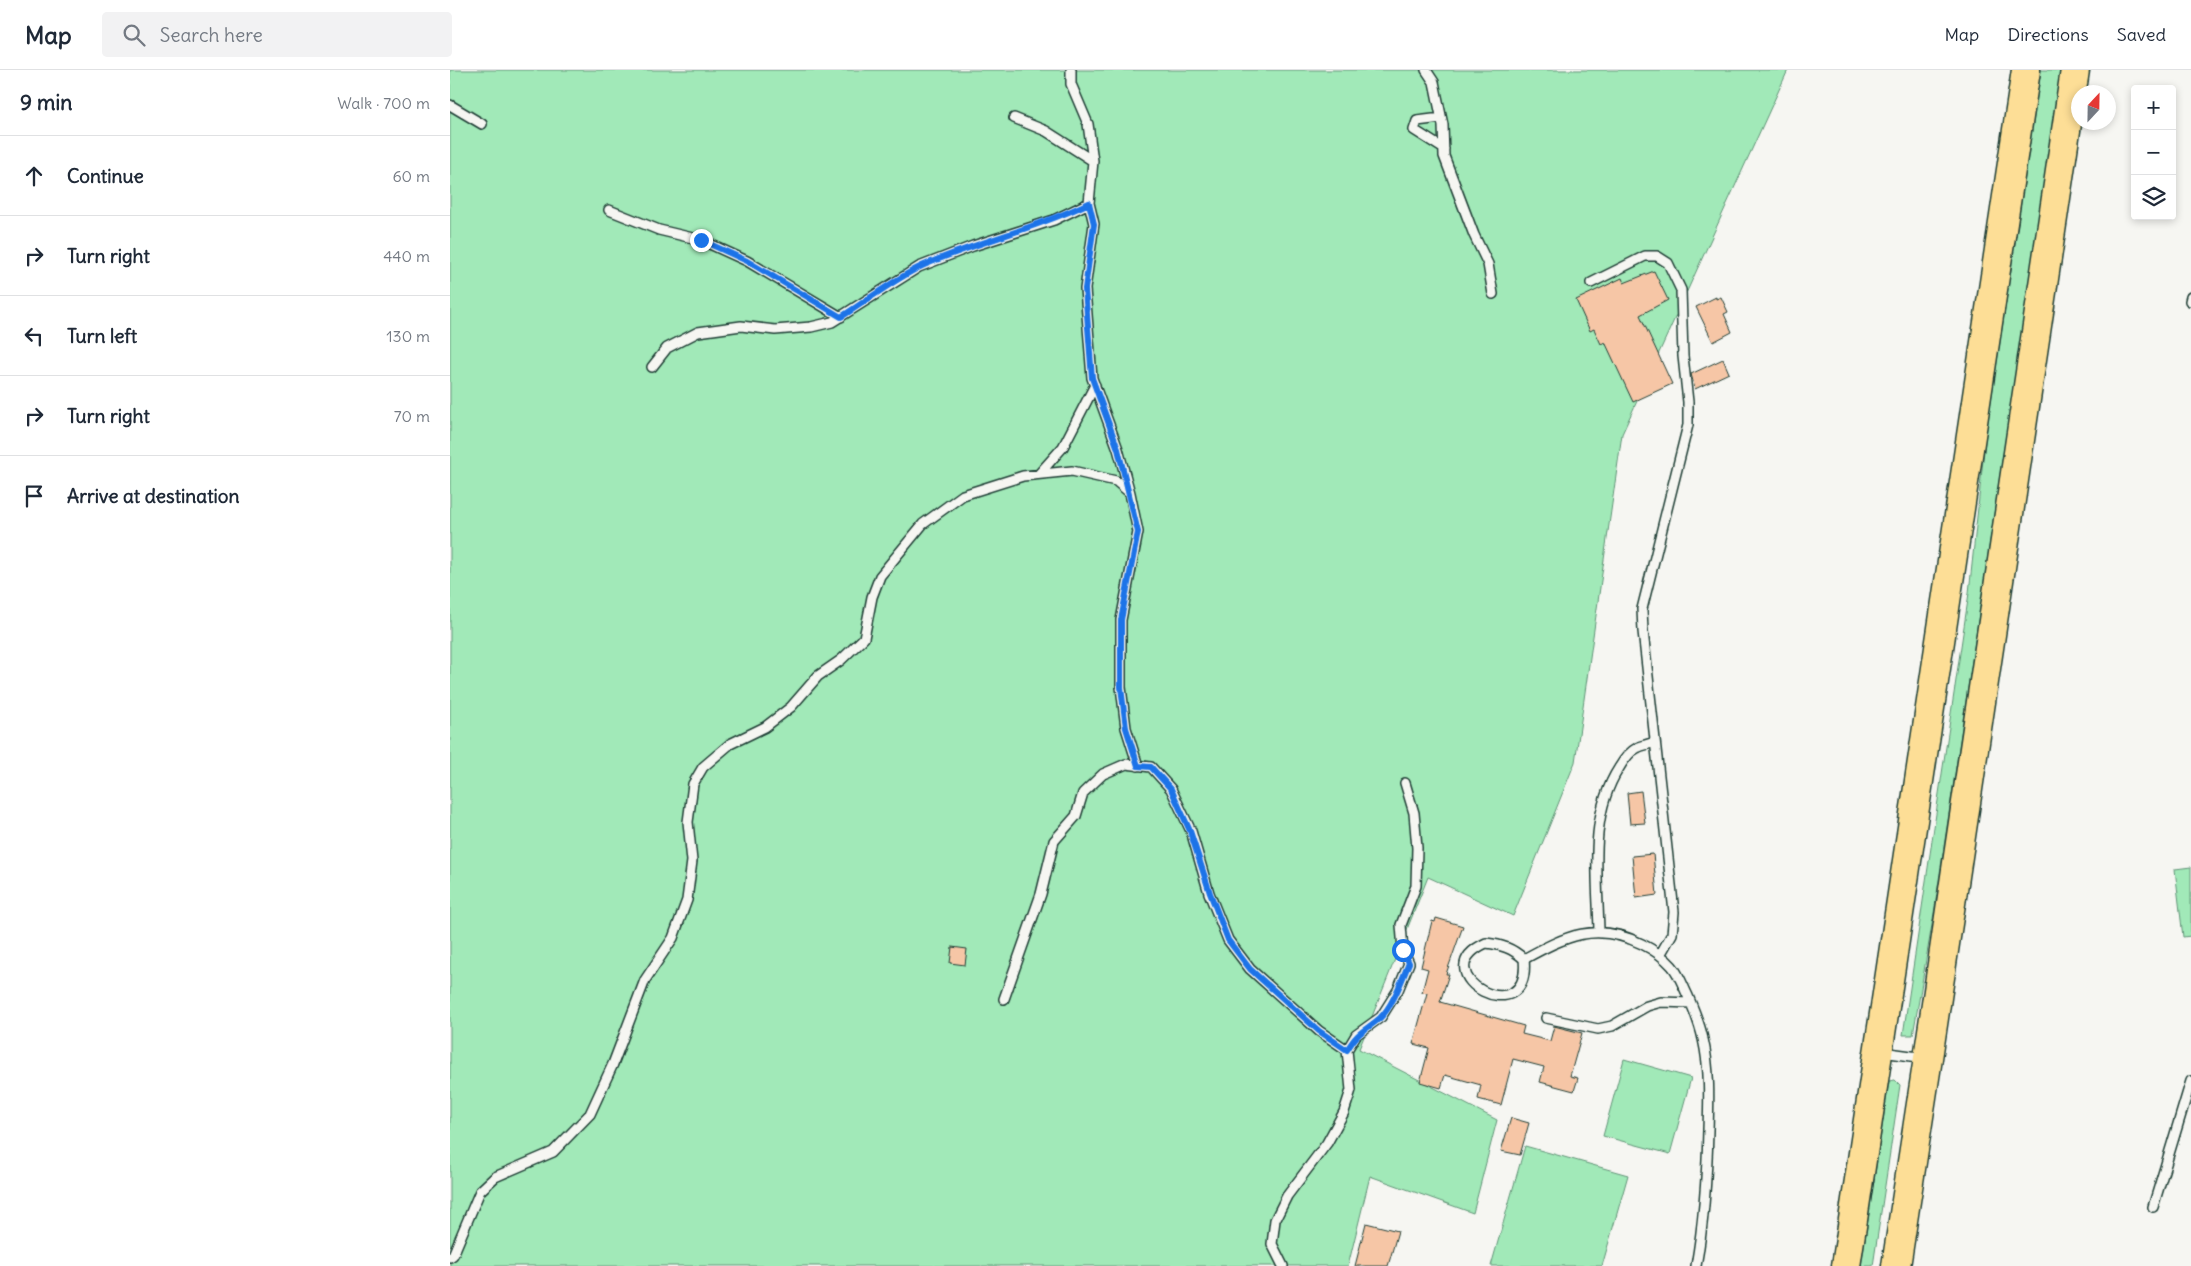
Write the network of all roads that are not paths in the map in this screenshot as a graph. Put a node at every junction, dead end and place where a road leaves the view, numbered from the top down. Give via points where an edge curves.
1 (1071, 70) edge
2 (1426, 70) edge
3 (2026, 70) edge
4 (2075, 70) edge
5 (450, 105) edge
6 (1014, 118) dead end
7 (1441, 118) junction
8 (482, 124) dead end
9 (1444, 149) junction
10 (1093, 161) junction
11 (1089, 203) junction
12 (609, 210) dead end
13 (1590, 283) dead end
14 (1493, 294) dead end
15 (841, 317) junction
16 (652, 367) dead end
17 (1095, 386) junction
18 (1040, 474) junction
19 (1130, 493) junction
20 (1655, 742) junction
21 (1138, 766) junction
22 (1405, 783) dead end
23 (1599, 932) junction
24 (1660, 955) junction
25 (1524, 959) junction
26 (1004, 999) dead end
27 (1691, 1003) junction
28 (1546, 1018) dead end
29 (1347, 1050) junction
30 (1878, 1051) junction
31 (1928, 1058) junction
32 (2191, 1081) edge
33 (2153, 1207) dead end
34 (450, 1257) edge
35 (1283, 1266) edge
36 (1696, 1266) edge
37 (1846, 1266) edge
38 (1896, 1266) edge

1 - 10 lane via 1070,84 1088,124
2 - 7 lane via 1434,82
3 - 30 highway
4 - 31 highway
5 - 8 lane
6 - 10 lane via 1046,131
7 - 9 lane
7 - 9 lane via 1417,121 1414,130
9 - 14 lane via 1461,201 1488,264
10 - 11 lane
11 - 15 lane via 1054,220 919,267
11 - 17 lane via 1094,224 1085,289
12 - 15 lane via 659,230 701,240 747,261
13 - 20 lane via 1645,256 1657,256 1668,262 1681,290 1688,425 1642,609
15 - 16 lane via 811,327 775,330 742,326 698,332 667,348
17 - 18 lane via 1063,447
17 - 19 lane
18 - 19 lane via 1072,471 1116,481
18 - 34 lane via 1023,476 964,495 923,524 880,576 864,638 818,676 791,707 765,727 730,744 703,767 693,784 688,822 692,861 687,900 673,938 645,980 590,1114 553,1152 494,1177 480,1190
19 - 21 lane via 1138,532 1121,620 1121,687 1126,728
20 - 23 lane via 1637,748 1625,759 1604,798 1597,828
20 - 24 lane via 1674,912 1672,934
21 - 26 lane via 1126,764 1103,774 1083,793 1076,816 1054,841 1041,894
21 - 29 lane via 1151,767 1171,789 1190,831 1228,940 1250,969 1319,1031
22 - 29 lane via 1414,813 1417,848 1416,886 1400,925 1403,950 1409,963 1382,1017 1356,1035
23 - 24 lane via 1624,935
23 - 25 lane via 1573,937
24 - 27 lane via 1677,972
25 - 25 lane via 1515,950 1486,943 1474,948 1466,959 1465,972 1471,985 1485,993 1503,996 1515,991 1522,980
27 - 28 lane via 1661,1002 1647,1006 1612,1026 1598,1030
27 - 36 lane via 1706,1054 1709,1102 1704,1221
29 - 35 lane via 1352,1090 1344,1112 1275,1220 1272,1244
30 - 31 lane
30 - 37 highway
31 - 38 highway
32 - 33 lane

